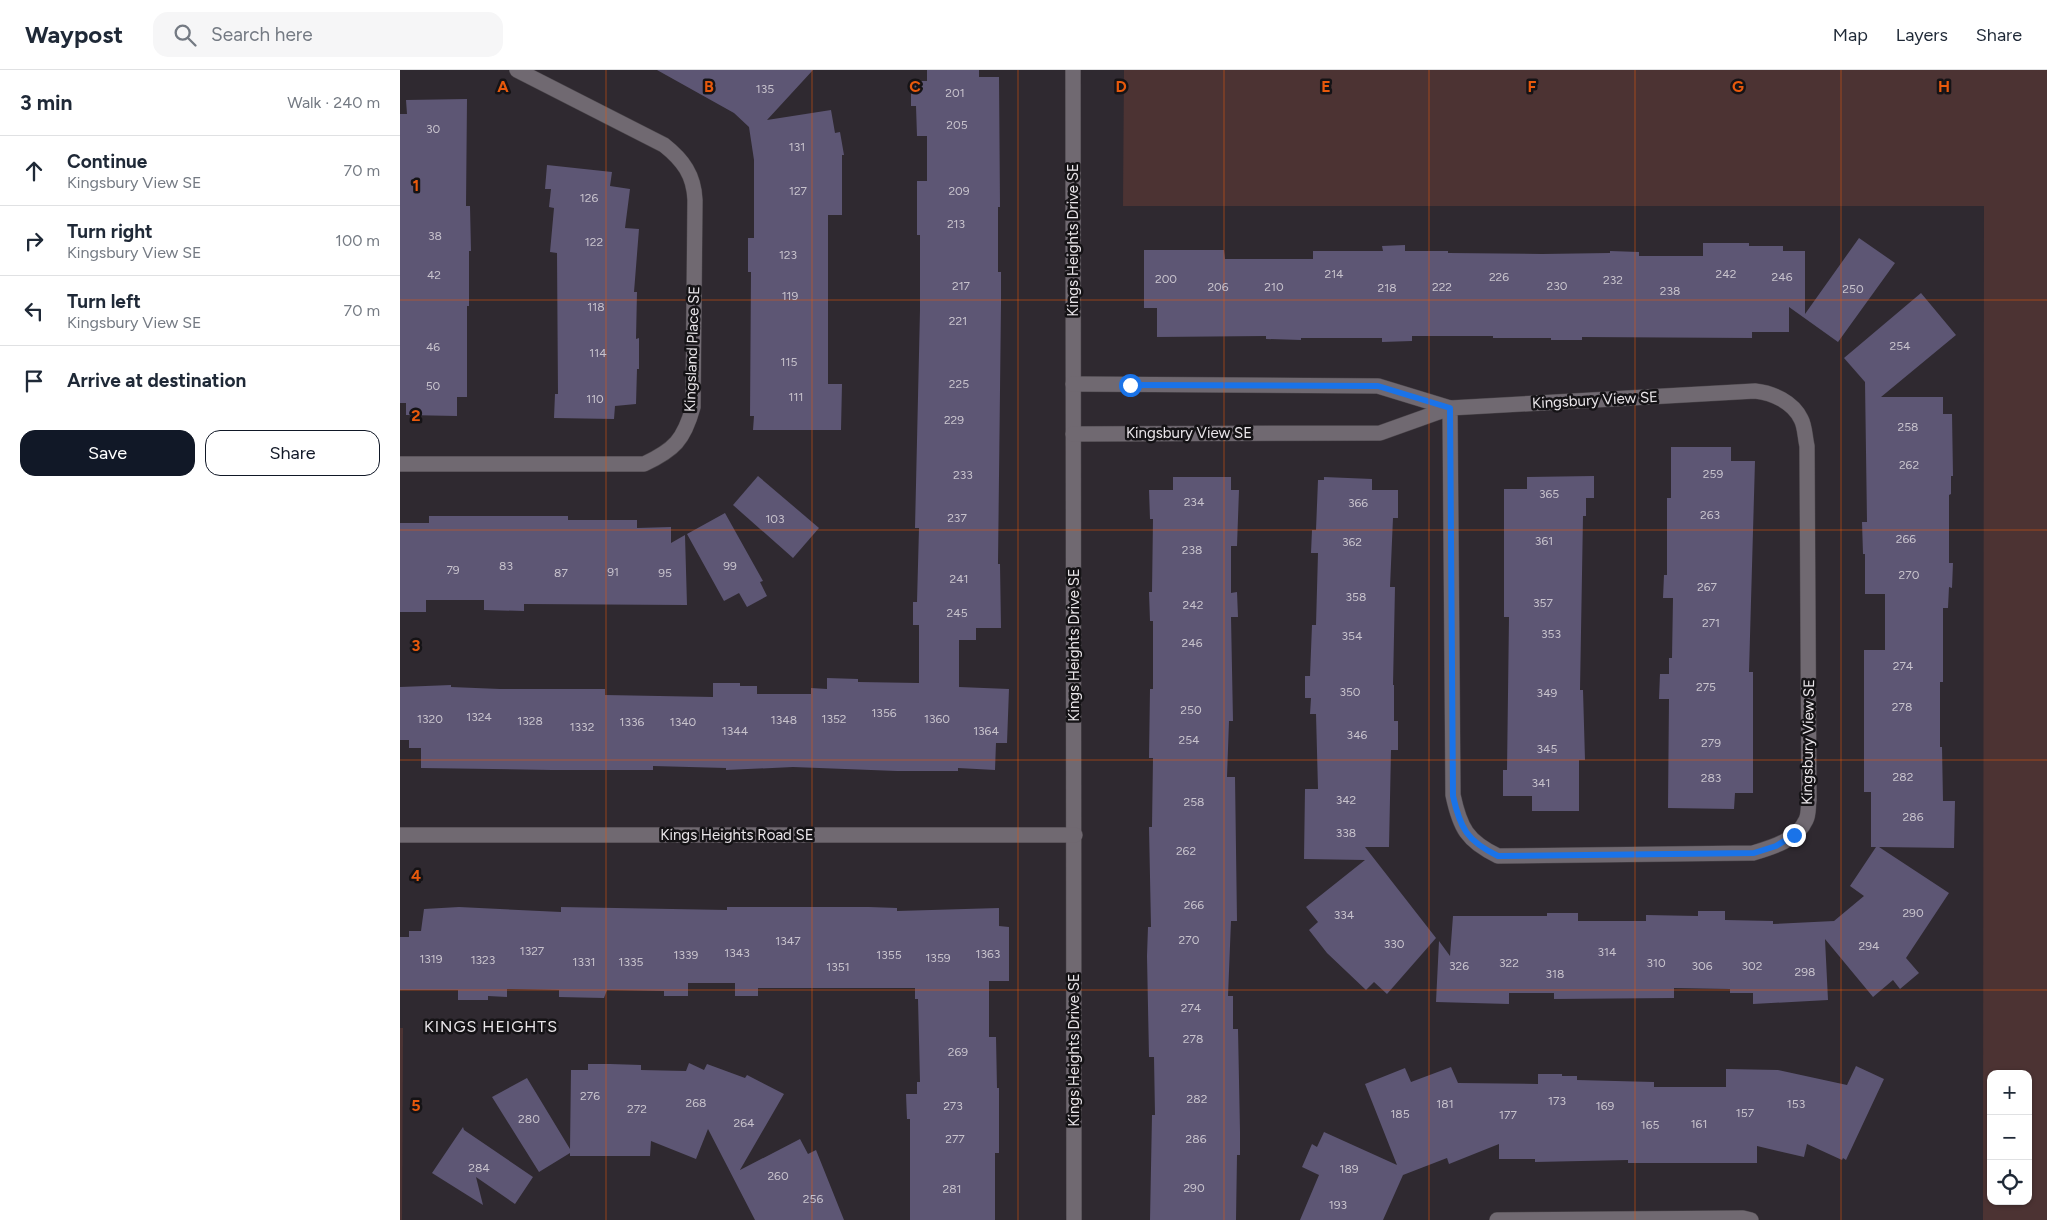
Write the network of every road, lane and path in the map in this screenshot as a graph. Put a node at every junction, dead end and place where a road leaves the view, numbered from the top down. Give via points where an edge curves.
1 (517, 70) edge
2 (1073, 70) edge
3 (1073, 384) junction
4 (1450, 408) junction
5 (1073, 434) junction
6 (400, 464) edge
7 (400, 835) edge
8 (1074, 835) junction
9 (1074, 1220) edge
10 (1497, 1220) edge
11 (1751, 1220) edge

1 - 6 street, Kingsland Place SE via 664,145 682,159 688,170 695,200 693,407 687,429 676,445 644,464
2 - 3 street, Kings Heights Drive SE
3 - 4 street, Kingsbury View SE via 1378,386
3 - 5 street, Kings Heights Drive SE
4 - 4 street, Kingsbury View SE via 1755,391 1771,393 1789,405 1801,419 1807,446 1809,800 1806,820 1794,835 1776,846 1754,853 1498,856 1467,835 1458,820 1453,796
4 - 5 street, Kingsbury View SE via 1380,433
5 - 8 street, Kings Heights Drive SE
7 - 8 street, Kings Heights Road SE
8 - 9 street, Kings Heights Drive SE
10 - 11 street

